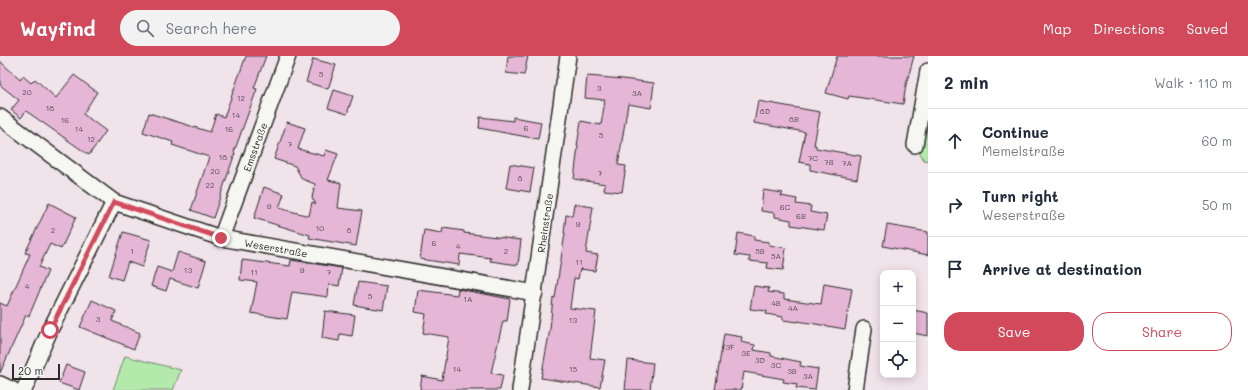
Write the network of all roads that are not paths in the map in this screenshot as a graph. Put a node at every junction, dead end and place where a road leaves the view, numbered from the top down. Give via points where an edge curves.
1 (288, 56) edge
2 (568, 56) edge
3 (928, 72) edge
4 (0, 117) edge
5 (915, 145) dead end
6 (114, 202) junction
7 (221, 238) junction
8 (535, 293) junction
9 (864, 329) dead end
10 (0, 384) edge
11 (13, 390) edge
12 (24, 390) edge
13 (520, 390) edge
14 (855, 390) edge

1 - 7 street, Emsstraße
2 - 8 street, Rheinstraße
3 - 5 street
4 - 6 street, Weserstraße
6 - 7 street, Weserstraße
6 - 12 street via 50,330
7 - 8 street, Weserstraße
8 - 13 street, Rheinstraße
9 - 14 street
10 - 11 street

